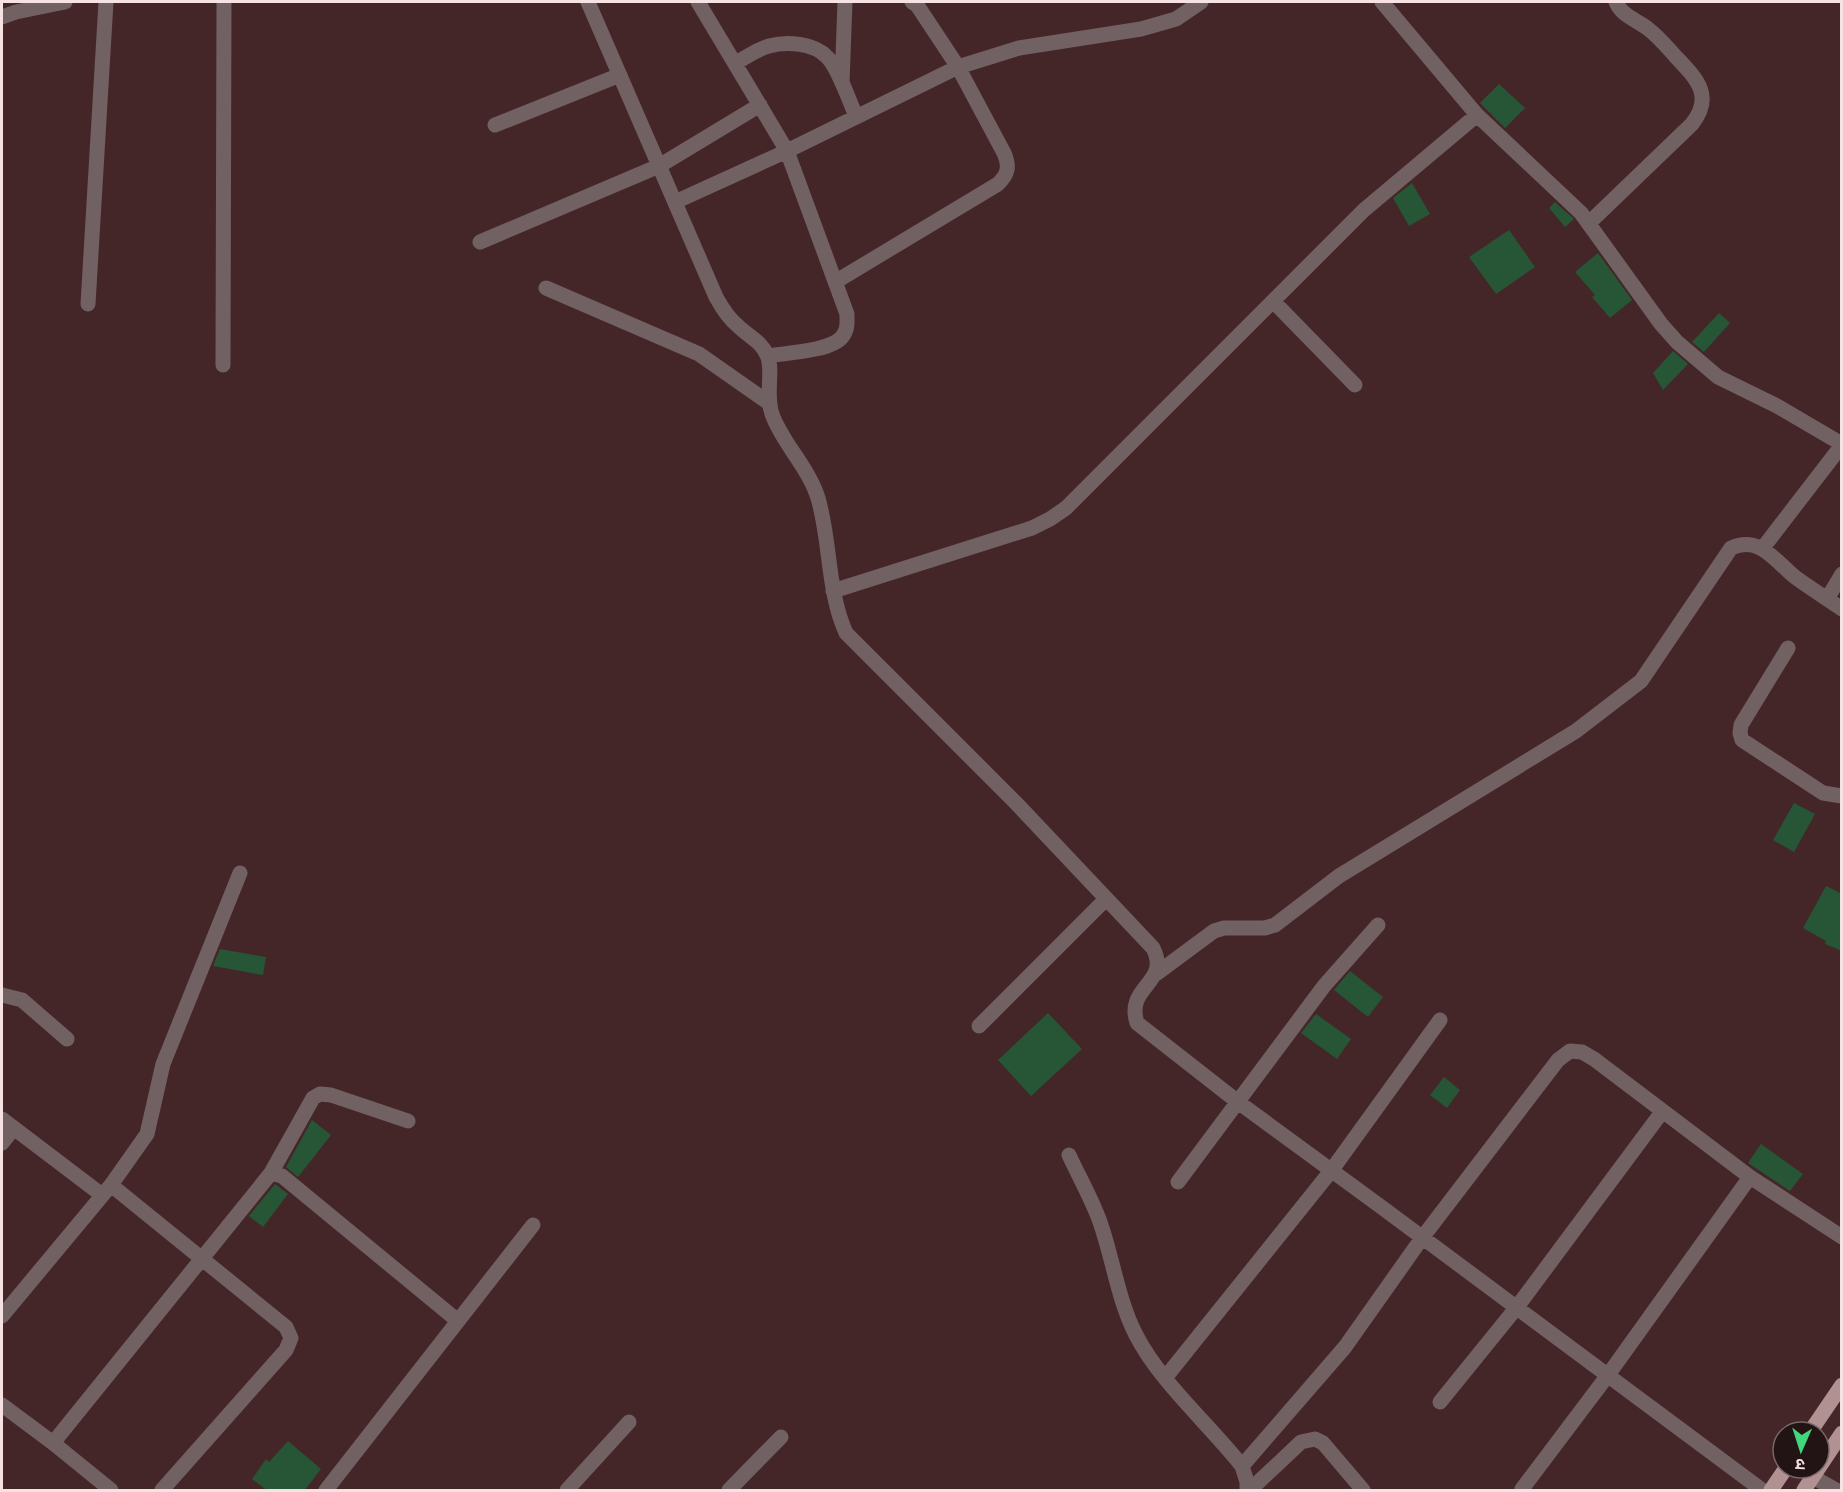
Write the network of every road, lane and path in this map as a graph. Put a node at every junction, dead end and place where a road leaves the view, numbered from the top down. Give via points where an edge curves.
1 (65, 2) edge
2 (106, 2) edge
3 (224, 2) edge
4 (588, 2) edge
5 (698, 2) edge
6 (845, 2) edge
7 (912, 2) edge
8 (1201, 2) edge
9 (1616, 2) edge
10 (1384, 5) edge
11 (2, 17) edge
12 (735, 63) junction
13 (958, 67) junction
14 (620, 75) junction
15 (842, 86) junction
16 (760, 105) junction
17 (1477, 115) junction
18 (856, 116) junction
19 (495, 125) dead end
20 (787, 151) junction
21 (659, 166) junction
22 (675, 202) junction
23 (1589, 224) junction
24 (480, 242) dead end
25 (835, 282) junction
26 (546, 288) dead end
27 (1273, 301) junction
28 (88, 304) dead end
29 (769, 361) junction
30 (223, 364) dead end
31 (1355, 385) dead end
32 (769, 395) junction
33 (1842, 445) edge
34 (1762, 549) junction
35 (1842, 574) edge
36 (833, 591) junction
37 (1827, 599) junction
38 (1842, 609) edge
39 (1788, 648) dead end
40 (1842, 796) edge
41 (240, 873) dead end
42 (1106, 899) junction
43 (1378, 925) dead end
44 (1156, 974) junction
45 (2, 995) edge
46 (1440, 1020) dead end
47 (979, 1026) dead end
48 (67, 1039) dead end
49 (1238, 1102) junction
50 (1662, 1112) junction
51 (408, 1121) dead end
52 (7, 1124) edge
53 (2, 1143) edge
54 (1069, 1155) dead end
55 (1331, 1171) junction
56 (271, 1173) junction
57 (1750, 1178) junction
58 (1178, 1182) dead end
59 (106, 1190) junction
60 (533, 1225) dead end
61 (1842, 1237) edge
62 (1422, 1238) junction
63 (201, 1258) junction
64 (1517, 1307) junction
65 (2, 1316) edge
66 (458, 1321) junction
67 (1608, 1375) junction
68 (1166, 1378) junction
69 (1842, 1385) edge
70 (1440, 1402) dead end
71 (2, 1405) edge
72 (1818, 1420) edge
73 (629, 1422) dead end
74 (1842, 1433) edge
75 (781, 1437) dead end
76 (53, 1443) junction
77 (1831, 1450) edge
78 (1242, 1467) junction
79 (1818, 1480) edge
80 (1522, 1489) edge
81 (111, 1491) edge
82 (162, 1491) edge
83 (326, 1491) edge
84 (567, 1491) edge
85 (729, 1491) edge
86 (1249, 1491) edge
87 (1363, 1491) edge
88 (1762, 1491) edge
89 (1836, 1491) edge

1 - 11 street
2 - 28 street
3 - 30 street
4 - 14 street
5 - 12 street
6 - 15 street
7 - 13 street
8 - 13 street via 1176,19 1141,29 1019,48
9 - 23 street via 1622,13 1653,33 1698,80 1702,103 1692,124
10 - 17 street
12 - 15 street via 768,46 804,45 828,57
12 - 16 street
13 - 18 street
13 - 25 street via 1009,164 1006,176
14 - 19 street
14 - 21 street
15 - 18 street
16 - 20 street
16 - 21 street
17 - 23 street
17 - 27 street via 1364,210
18 - 20 street
20 - 22 street
20 - 25 street
21 - 22 street
21 - 24 street
22 - 29 street via 725,313 753,336
23 - 33 street via 1661,324 1699,362 1718,377
25 - 29 street via 847,314 842,338
26 - 32 street via 699,354
27 - 31 street
27 - 36 street via 1066,508 1050,519
29 - 32 street
32 - 36 street via 772,416 811,479 818,500
33 - 34 street
34 - 37 street
34 - 44 street via 1748,543 1731,548 1641,681 1576,731 1339,876 1284,920 1265,928 1214,931
35 - 37 street
36 - 42 street via 846,633
37 - 38 street
39 - 40 street via 1741,726 1742,740 1823,793
41 - 59 street via 166,1055 147,1134
42 - 44 street via 1153,948 1159,959
42 - 47 street
43 - 49 street via 1324,986
44 - 49 street via 1137,997 1137,1023
45 - 48 street via 22,1000
46 - 55 street
49 - 55 street
49 - 58 street
50 - 57 street
50 - 62 street via 1594,1059 1570,1051 1558,1060
50 - 64 street
51 - 56 street via 320,1094 313,1098
52 - 53 street
52 - 59 street
54 - 68 street via 1099,1220 1136,1335
55 - 62 street
55 - 68 street
56 - 63 street
56 - 66 street via 282,1176
57 - 61 street
57 - 67 street
59 - 63 street
59 - 65 street
60 - 66 street
62 - 64 street
62 - 78 street via 1345,1347
63 - 76 street
63 - 82 street via 286,1327 291,1338 286,1350
64 - 67 street
64 - 70 street
66 - 83 street
67 - 80 street
67 - 88 street
68 - 78 street
69 - 72 main road
71 - 76 street
73 - 84 street
74 - 77 main road
75 - 85 street
76 - 81 street
78 - 86 street
79 - 89 street
86 - 87 street via 1301,1442 1315,1439 1323,1443

